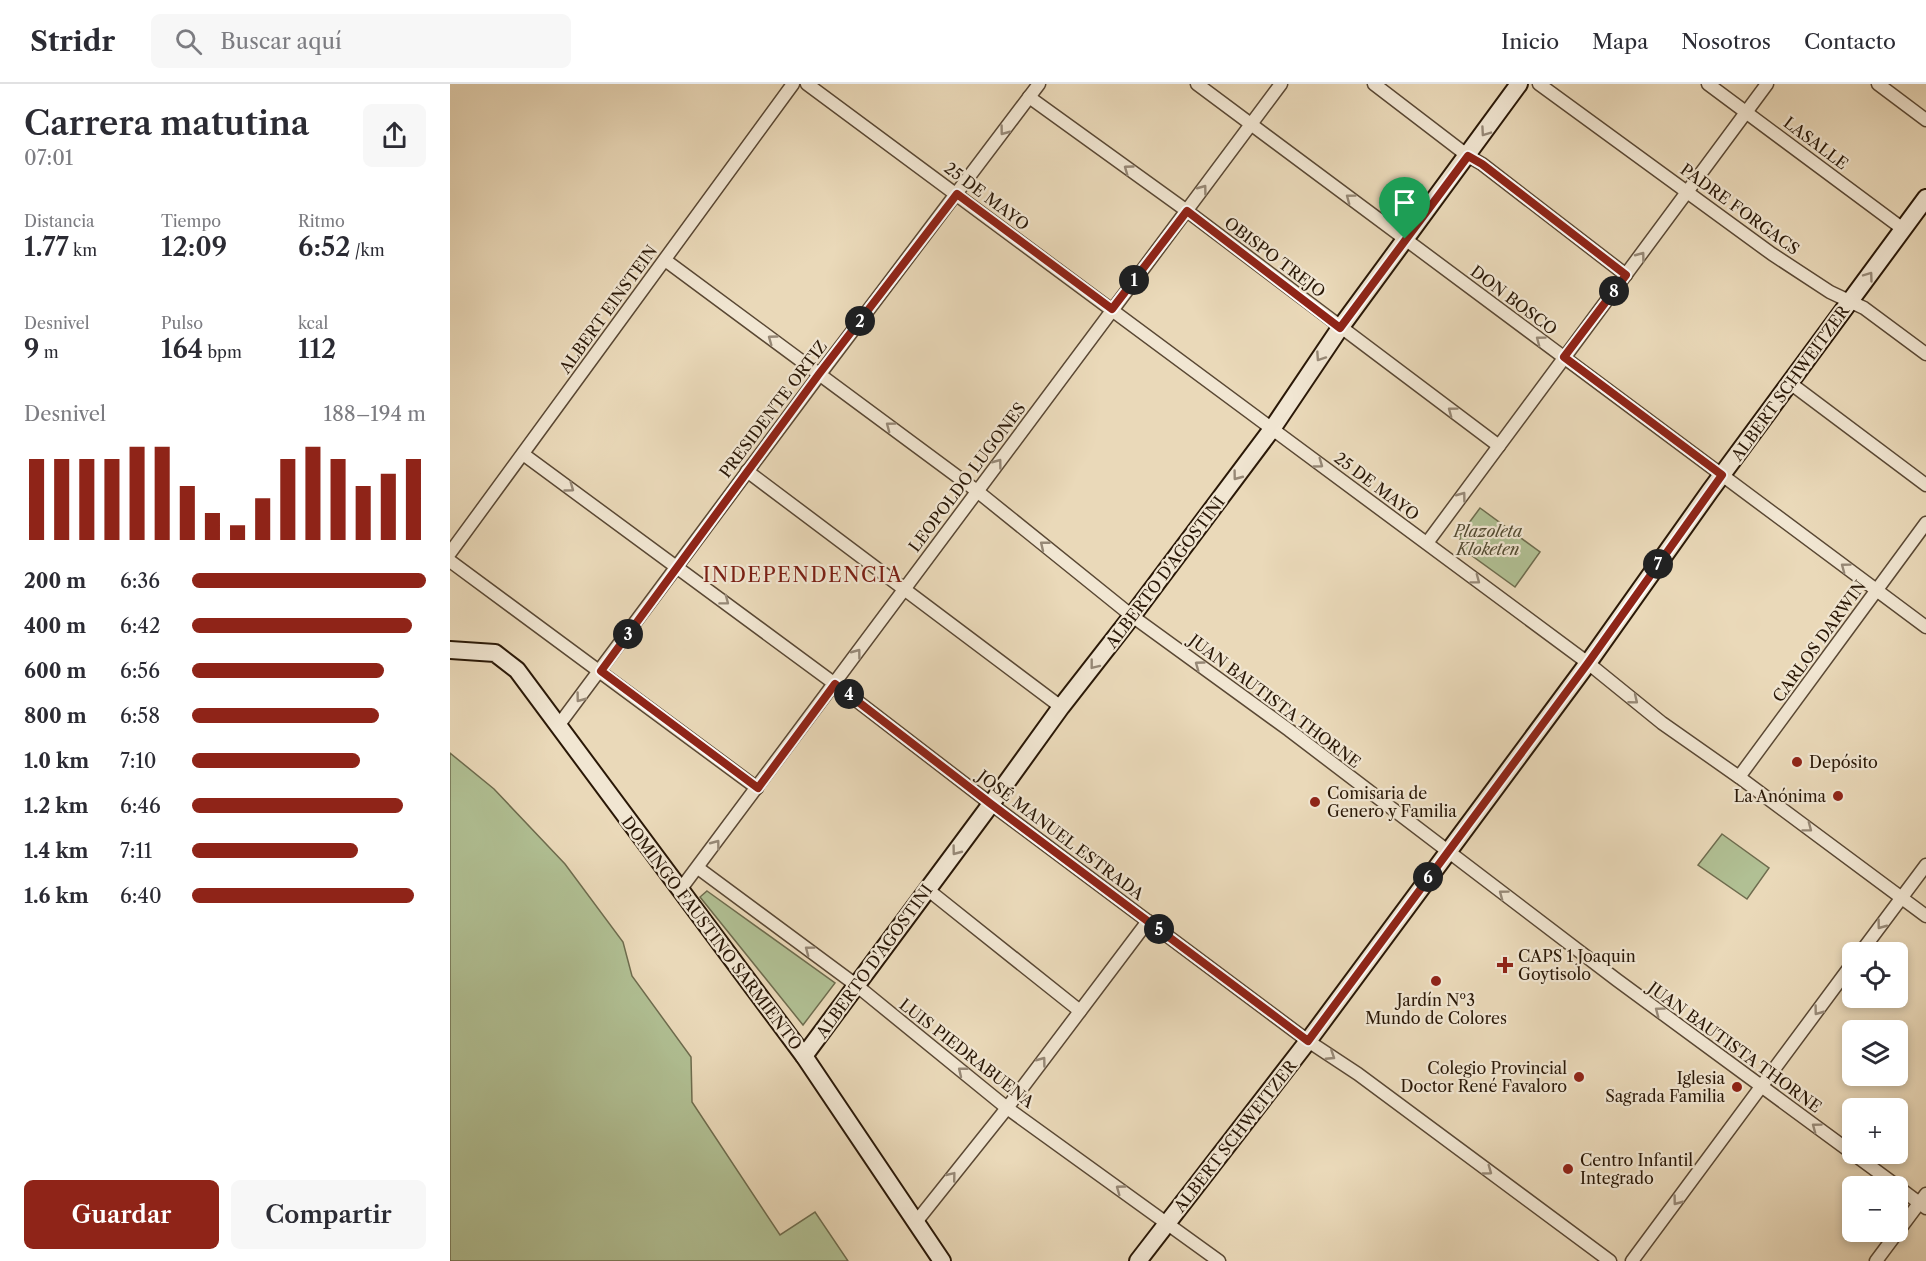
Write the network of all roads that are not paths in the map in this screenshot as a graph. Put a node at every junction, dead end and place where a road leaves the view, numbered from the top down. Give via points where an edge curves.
1 (793, 84) edge
2 (807, 84) edge
3 (1039, 84) edge
4 (1197, 84) edge
5 (1281, 84) edge
6 (1374, 84) edge
7 (1519, 84) edge
8 (1539, 84) edge
9 (1708, 84) edge
10 (1767, 84) edge
11 (1878, 84) edge
12 (1029, 97) junction
13 (1746, 112) junction
14 (1926, 120) edge
15 (1252, 125) junction
16 (1468, 156) junction
17 (1688, 192) junction
18 (957, 194) junction
19 (1926, 198) edge
20 (1187, 211) junction
21 (1903, 229) junction
22 (1405, 239) junction
23 (664, 260) junction
24 (1626, 275) junction
25 (1850, 302) junction
26 (1112, 309) junction
27 (1340, 328) junction
28 (1926, 354) edge
29 (1564, 357) junction
30 (819, 374) junction
31 (1790, 383) junction
32 (1272, 429) junction
33 (1499, 446) junction
34 (523, 454) junction
35 (747, 471) junction
36 (1722, 475) junction
37 (1926, 485) edge
38 (977, 491) junction
39 (1926, 523) edge
40 (1427, 543) junction
41 (450, 553) edge
42 (450, 561) edge
43 (678, 566) junction
44 (904, 590) junction
45 (1877, 591) junction
46 (1132, 616) junction
47 (1926, 627) edge
48 (450, 650) edge
49 (1588, 663) junction
50 (601, 671) junction
51 (835, 684) junction
52 (1060, 707) junction
53 (558, 726) junction
54 (1739, 777) junction
55 (758, 788) junction
56 (991, 804) junction
57 (1446, 852) junction
58 (1926, 865) edge
59 (698, 868) junction
60 (927, 889) junction
61 (680, 890) junction
62 (1902, 898) junction
63 (1926, 916) edge
64 (1149, 921) junction
65 (1869, 942) edge
66 (1842, 978) edge
67 (856, 986) junction
68 (1080, 1011) junction
69 (1308, 1041) junction
70 (804, 1056) junction
71 (1761, 1088) junction
72 (1007, 1108) junction
73 (1882, 1176) edge
74 (1908, 1193) edge
75 (1924, 1202) edge
76 (916, 1222) junction
77 (1167, 1224) junction
78 (942, 1261) edge
79 (1138, 1261) edge
80 (1219, 1261) edge
81 (1610, 1261) edge
82 (1632, 1261) edge
83 (1876, 1261) edge

1 - 23 street, ALBERT EINSTEIN
2 - 18 street, 25 DE MAYO
3 - 12 street, PRESIDENTE ORTIZ
4 - 15 street, DON BOSCO
5 - 15 street, LEOPOLDO LUGONES
6 - 16 street
7 -> 16 main road, ALBERTO D'AGOSTINI
8 - 17 street, PADRE FORGACS
9 - 13 street, LASALLE
10 - 13 street
11 - 14 street
12 -> 18 street, PRESIDENTE ORTIZ
20 -> 12 street, OBISPO TREJO
13 - 17 street
13 - 21 street, LASALLE
20 -> 15 street, LEOPOLDO LUGONES
22 -> 15 street, DON BOSCO
16 - 22 main road, ALBERTO D'AGOSTINI
16 - 24 street
24 -> 17 street
17 - 25 street, PADRE FORGACS via 1772,254
18 - 26 street, 25 DE MAYO
18 - 30 street, PRESIDENTE ORTIZ
19 - 21 main road, ALBERT SCHWEITZER
20 - 26 street, LEOPOLDO LUGONES
20 - 27 street, OBISPO TREJO
25 -> 21 main road, ALBERT SCHWEITZER
22 - 27 main road, ALBERTO D'AGOSTINI
29 -> 22 street, DON BOSCO
30 -> 23 street, JUAN BAUTISTA THORNE
23 - 34 street, ALBERT EINSTEIN
24 - 29 street
25 - 28 street, PADRE FORGACS
25 - 31 main road, ALBERT SCHWEITZER
26 - 32 street, 25 DE MAYO
38 -> 26 street, LEOPOLDO LUGONES
27 -> 32 main road, ALBERTO D'AGOSTINI
33 -> 27 street, OBISPO TREJO
29 - 33 street
29 - 36 street, DON BOSCO
30 - 35 street, PRESIDENTE ORTIZ
38 -> 30 street, JUAN BAUTISTA THORNE
31 - 36 main road, ALBERT SCHWEITZER
31 - 37 street
32 -> 40 street, 25 DE MAYO
32 -> 46 main road, ALBERTO D'AGOSTINI
40 -> 33 street
34 - 41 street, ALBERT EINSTEIN
34 -> 43 street, JOSÉ MANUEL ESTRADA
35 - 43 street, PRESIDENTE ORTIZ
35 - 44 street
45 -> 36 street, DON BOSCO
36 - 49 main road, ALBERT SCHWEITZER
38 - 44 street, LEOPOLDO LUGONES
46 -> 38 street, JUAN BAUTISTA THORNE
39 - 45 street, CARLOS DARWIN
40 -> 49 street, 25 DE MAYO
42 - 50 street
43 - 50 street, PRESIDENTE ORTIZ
43 -> 51 street, JOSÉ MANUEL ESTRADA
51 -> 44 street, LEOPOLDO LUGONES
44 - 52 street
45 - 47 street, DON BOSCO
45 - 54 street, CARLOS DARWIN
46 -> 52 main road, ALBERTO D'AGOSTINI
57 -> 46 street, JUAN BAUTISTA THORNE via 1289,730
48 - 53 main road, DOMINGO FAUSTINO SARMIENTO via 495,653 507,661
49 -> 54 street, 25 DE MAYO via 1662,723
49 - 57 main road, ALBERT SCHWEITZER
50 -> 53 street, PRESIDENTE ORTIZ
50 - 55 street
51 - 55 street, LEOPOLDO LUGONES
51 - 56 street, JOSÉ MANUEL ESTRADA
52 - 56 main road, ALBERTO D'AGOSTINI
53 - 61 main road, DOMINGO FAUSTINO SARMIENTO
54 -> 62 street, 25 DE MAYO
59 -> 55 street, LEOPOLDO LUGONES
56 -> 60 main road, ALBERTO D'AGOSTINI
56 - 64 street, JOSÉ MANUEL ESTRADA
57 - 69 main road, ALBERT SCHWEITZER
71 -> 57 street, JUAN BAUTISTA THORNE
58 - 62 street
59 - 61 street, LEOPOLDO LUGONES
67 -> 59 street, LUIS PIEDRABUENA
60 - 67 main road, ALBERTO D'AGOSTINI
60 - 68 street
61 - 70 main road, DOMINGO FAUSTINO SARMIENTO
62 - 63 street, 25 DE MAYO
62 -> 65 street
64 - 68 street
64 - 69 street, JOSÉ MANUEL ESTRADA
66 -> 71 street
67 - 70 main road, ALBERTO D'AGOSTINI
72 -> 67 street, LUIS PIEDRABUENA
72 -> 68 street
69 - 77 main road, ALBERT SCHWEITZER
69 -> 81 street, JOSÉ MANUEL ESTRADA
70 - 76 main road, DOMINGO FAUSTINO SARMIENTO
73 -> 71 street, JUAN BAUTISTA THORNE
71 -> 82 street
76 -> 72 street
77 -> 72 street, LUIS PIEDRABUENA
74 - 75 street, JUAN BAUTISTA THORNE
75 - 83 street
76 - 78 main road, DOMINGO FAUSTINO SARMIENTO
77 - 79 main road, ALBERT SCHWEITZER
77 - 80 street, LUIS PIEDRABUENA

